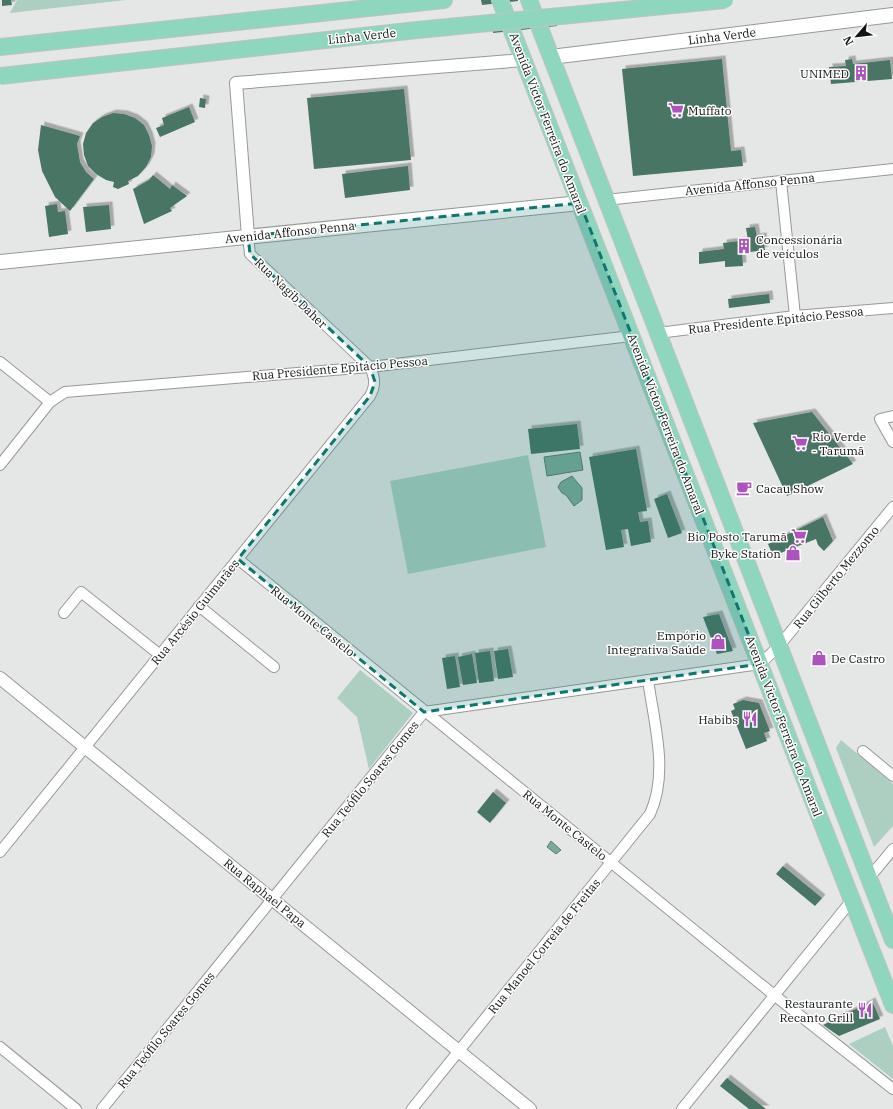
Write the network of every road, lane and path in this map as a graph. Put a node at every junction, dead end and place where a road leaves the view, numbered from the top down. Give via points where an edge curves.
1 (444, 0) edge
2 (500, 0) edge
3 (529, 0) edge
4 (724, 0) edge
5 (893, 15) edge
6 (0, 47) edge
7 (551, 56) junction
8 (524, 60) junction
9 (0, 76) edge
10 (893, 169) edge
11 (781, 181) junction
12 (606, 200) junction
13 (580, 203) junction
14 (248, 236) junction
15 (0, 262) edge
16 (893, 308) edge
17 (794, 316) junction
18 (658, 333) junction
19 (632, 336) junction
20 (0, 362) edge
21 (370, 367) junction
22 (50, 402) junction
23 (893, 416) edge
24 (893, 442) edge
25 (0, 465) edge
26 (893, 508) edge
27 (238, 559) junction
28 (199, 606) junction
29 (64, 613) dead end
30 (779, 646) junction
31 (160, 655) junction
32 (760, 664) junction
33 (274, 667) dead end
34 (0, 678) edge
35 (648, 680) junction
36 (424, 712) junction
37 (85, 747) junction
38 (863, 751) dead end
39 (893, 776) edge
40 (893, 849) edge
41 (0, 852) edge
42 (612, 862) junction
43 (869, 878) junction
44 (272, 899) junction
45 (852, 900) junction
46 (893, 940) edge
47 (774, 995) junction
48 (893, 1005) edge
49 (0, 1047) edge
50 (459, 1051) junction
51 (893, 1089) edge
52 (76, 1109) edge
53 (102, 1109) edge
54 (412, 1109) edge
55 (530, 1109) edge
56 (682, 1109) edge

1 - 6 highway
2 - 8 highway, Avenida Victor Ferreira do Amaral
3 - 7 highway, Avenida Victor Ferreira do Amaral
4 - 9 highway, Linha Verde, bridge via 416,30
5 - 7 main road, Linha Verde
7 - 12 highway, Avenida Victor Ferreira do Amaral
8 - 13 highway, Avenida Victor Ferreira do Amaral
8 - 14 street, Rua Nagib Daher via 236,83
10 - 11 street, Avenida Affonso Penna
11 - 12 street, Avenida Affonso Penna
11 - 17 street
12 - 18 highway, Avenida Victor Ferreira do Amaral
13 - 14 main road, Avenida Affonso Penna
13 - 19 highway, Avenida Victor Ferreira do Amaral
14 - 15 main road, Avenida Affonso Penna
14 - 21 street, Rua Nagib Daher via 250,254
16 - 17 street, Rua Presidente Epitácio Pessoa
17 - 18 street, Rua Presidente Epitácio Pessoa
18 - 30 highway, Avenida Victor Ferreira do Amaral
19 - 21 street, Rua Presidente Epitácio Pessoa
19 - 32 highway, Avenida Victor Ferreira do Amaral
20 - 22 street
21 - 22 street, Rua Presidente Epitácio Pessoa via 65,392
21 - 27 street, Rua Arcésio Guimarães via 375,382 370,396
22 - 25 street
23 - 24 street via 880,419
26 - 30 street, Rua Gilberto Mezzomo
27 - 28 street, Rua Arcésio Guimarães
27 - 36 street, Rua Monte Castelo
28 - 31 street, Rua Arcésio Guimarães
28 - 33 street
29 - 31 street via 81,592
30 - 32 street, Rua Gilberto Mezzomo
30 - 43 highway, Avenida Victor Ferreira do Amaral
31 - 37 street, Rua Arcésio Guimarães
32 - 35 street, Rua Teófilo Soares Gomes
32 - 45 highway, Avenida Victor Ferreira do Amaral
34 - 37 street, Rua Raphael Papa
35 - 36 street, Rua Teófilo Soares Gomes
35 - 42 street, Rua Manoel Correia de Freitas via 659,786 650,814
36 - 42 street, Rua Monte Castelo
36 - 44 street, Rua Teófilo Soares Gomes
37 - 41 street, Rua Arcésio Guimarães
37 - 44 street, Rua Raphael Papa
38 - 39 street
40 - 43 street
42 - 47 street, Rua Monte Castelo
42 - 50 street, Rua Manoel Correia de Freitas
43 - 46 highway, Avenida Victor Ferreira do Amaral
44 - 50 street, Rua Raphael Papa
44 - 53 street, Rua Teófilo Soares Gomes
45 - 47 street
45 - 48 highway, Avenida Victor Ferreira do Amaral
47 - 51 street, Rua Monte Castelo
47 - 56 street
49 - 52 street
50 - 54 street, Rua Manoel Correia de Freitas
50 - 55 street, Rua Raphael Papa

